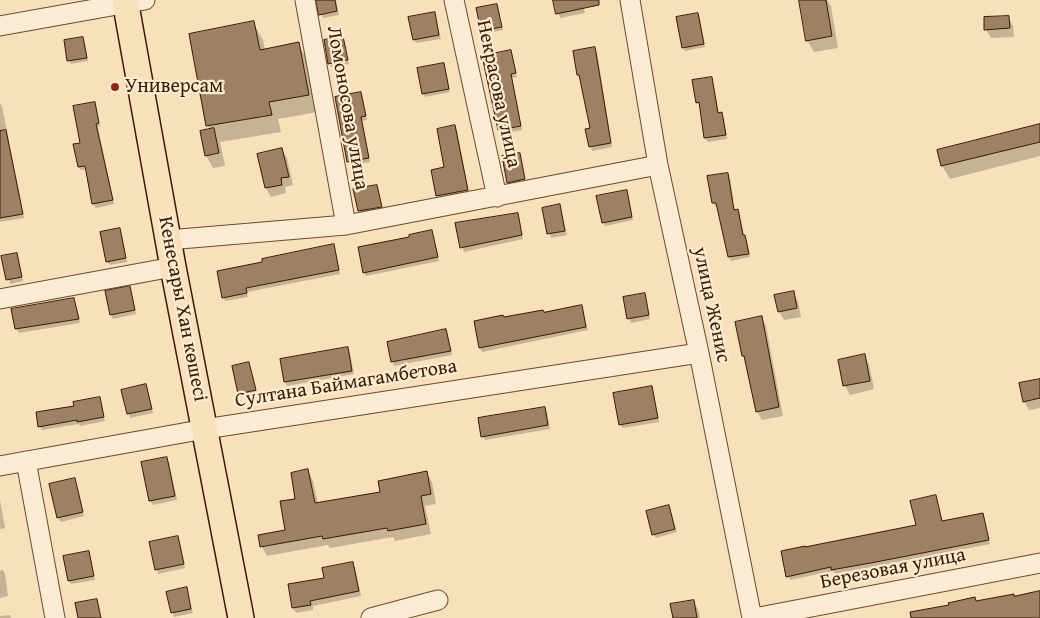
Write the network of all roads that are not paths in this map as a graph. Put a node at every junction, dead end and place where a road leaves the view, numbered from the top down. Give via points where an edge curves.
1 (305, 0) edge
2 (454, 0) edge
3 (630, 0) edge
4 (132, 1) edge
5 (0, 26) edge
6 (658, 165) junction
7 (497, 197) junction
8 (346, 225) junction
9 (168, 240) junction
10 (173, 267) junction
11 (0, 299) edge
12 (699, 353) junction
13 (205, 429) junction
14 (26, 461) junction
15 (0, 466) edge
16 (1040, 564) edge
17 (438, 600) dead end
18 (55, 618) edge
19 (241, 618) edge
20 (371, 618) edge
21 (753, 618) edge

1 - 8 street, Ломоносова улица
2 - 7 street, Некрасова улица
3 - 6 street, улица Женис
4 - 5 street
4 - 9 main road, Кенесары Хан көшесі
6 - 7 street
6 - 12 street, улица Женис
7 - 8 street
8 - 9 street
9 - 10 main road, Кенесары Хан көшесі
10 - 11 street
10 - 13 main road, Кенесары Хан көшесі
12 - 13 street, Султана Баймагамбетова
12 - 21 street, улица Женис
13 - 14 street, Султана Баймагамбетова
13 - 19 main road, Кенесары Хан көшесі
14 - 15 street, Султана Баймагамбетова
14 - 18 street
16 - 21 street, Березовая улица
17 - 20 street

